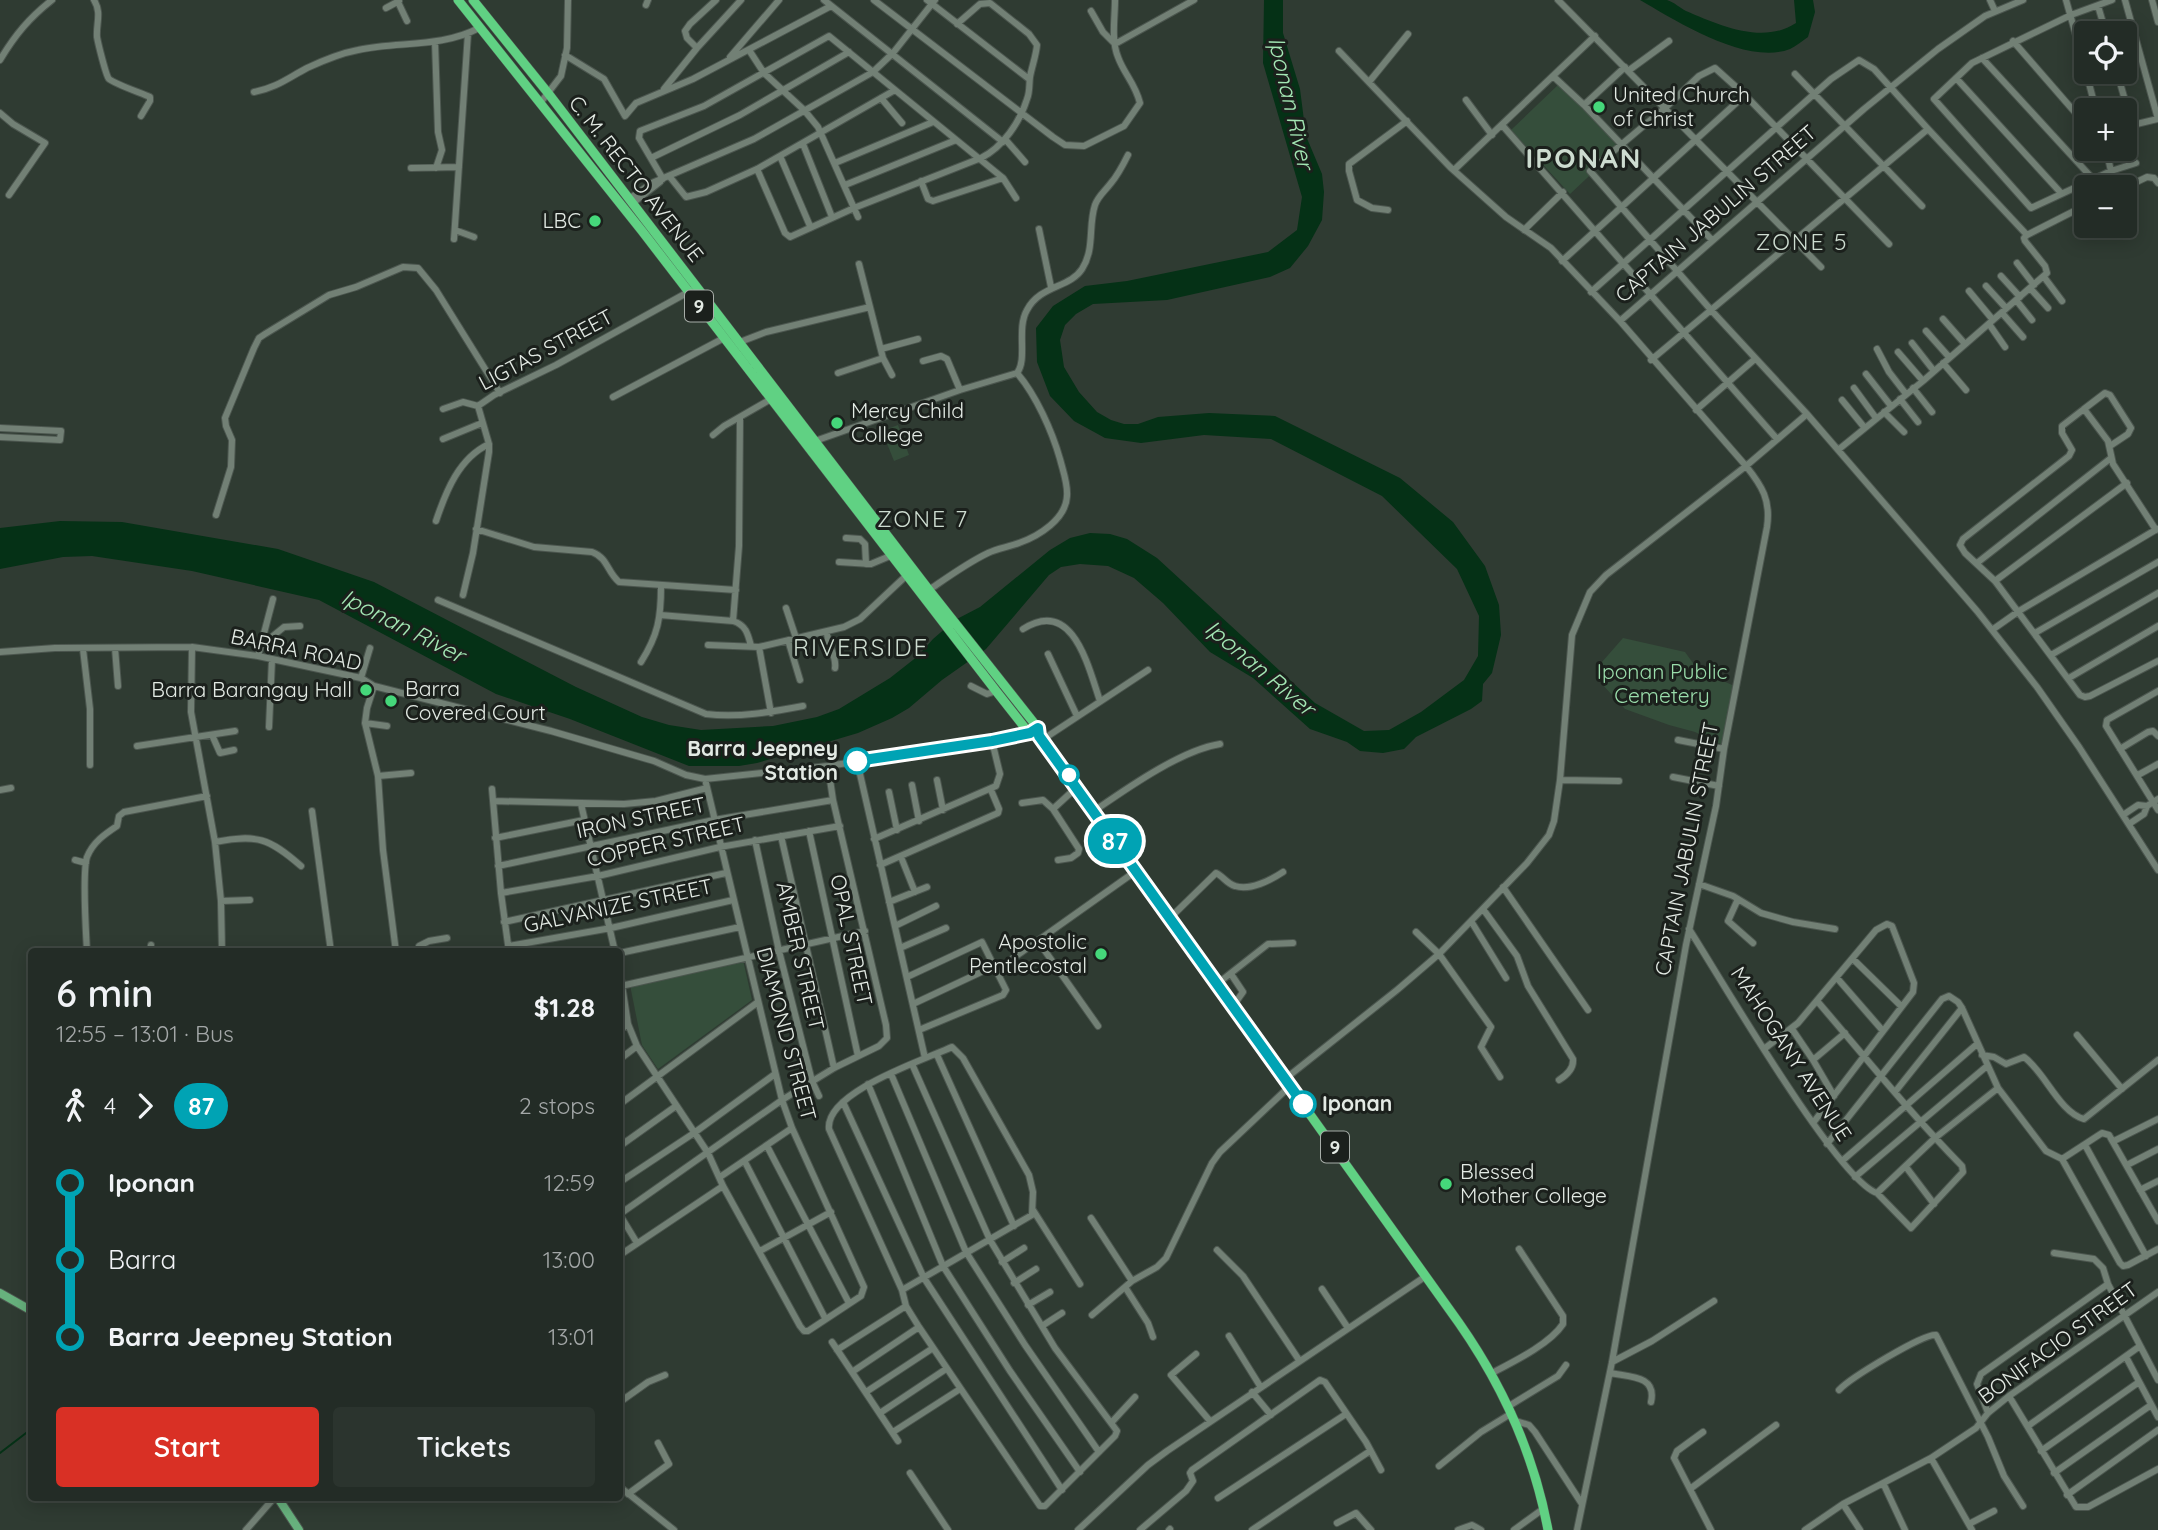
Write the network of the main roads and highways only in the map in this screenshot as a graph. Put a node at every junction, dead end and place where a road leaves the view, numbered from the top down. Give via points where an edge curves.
1 (458, 0) edge
2 (473, 0) edge
3 (909, 573) junction
4 (939, 611) junction
5 (1037, 734) junction
6 (0, 1293) edge
7 (28, 1309) edge
8 (278, 1501) edge
9 (299, 1530) edge
10 (1548, 1530) edge

1 - 3 highway, C. M. RECTO AVENUE / 9 via 890,556
2 - 3 highway, C. M. RECTO AVENUE / 9 via 740,342
3 - 4 highway, C. M. RECTO AVENUE / 9
3 - 4 highway, C. M. RECTO AVENUE / 9 via 929,590
4 - 5 highway, C. M. RECTO AVENUE / 9 via 996,676
4 - 5 highway, C. M. RECTO AVENUE / 9 via 977,668
5 - 10 highway, 9 via 1492,1373 1526,1445
6 - 7 main road
8 - 9 main road

